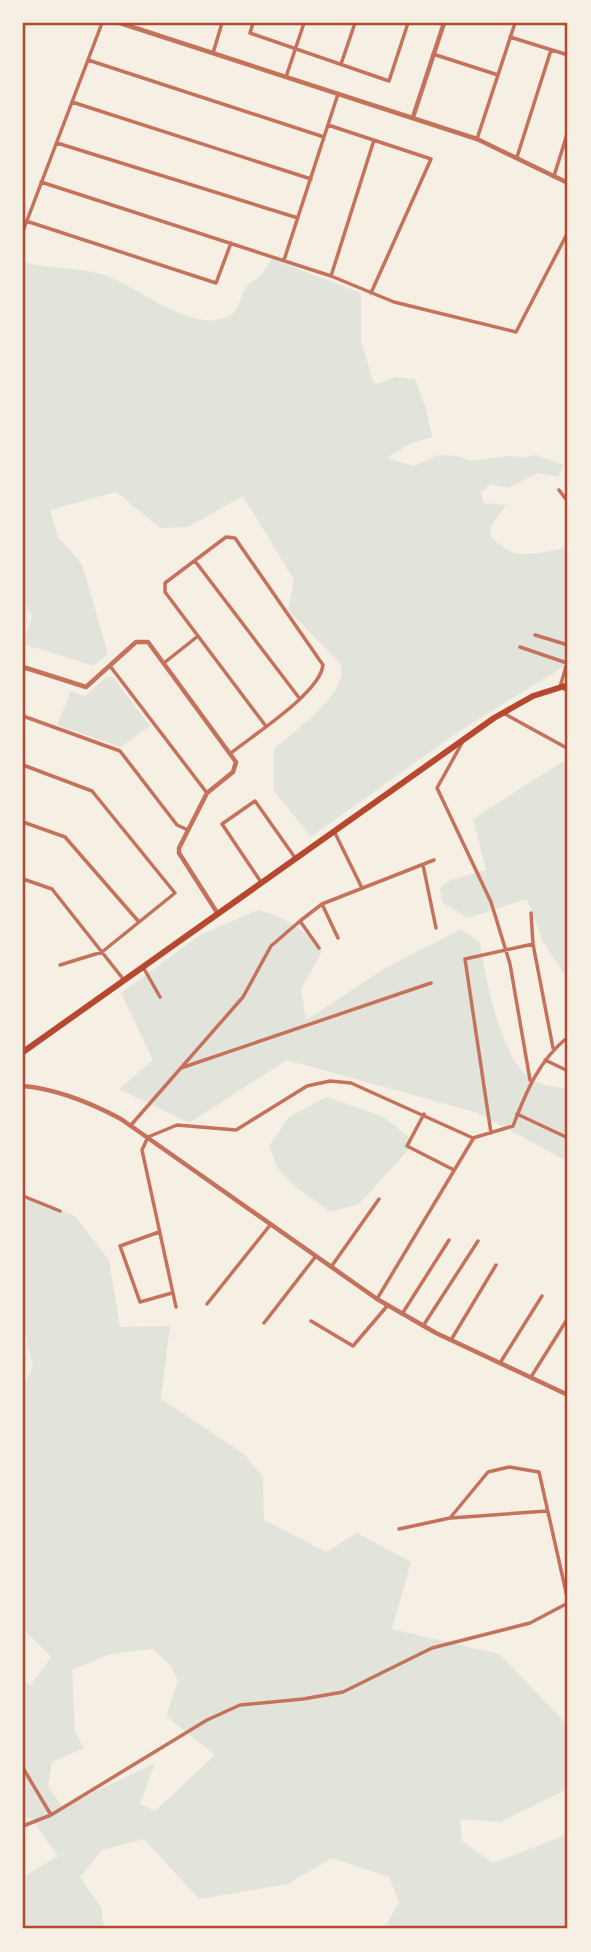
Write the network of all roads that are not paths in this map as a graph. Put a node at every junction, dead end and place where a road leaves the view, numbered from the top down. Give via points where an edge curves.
1 (102, 23) edge
2 (120, 23) edge
3 (222, 23) edge
4 (253, 23) edge
5 (304, 23) edge
6 (355, 23) edge
7 (408, 23) edge
8 (444, 23) edge
9 (515, 23) edge
10 (510, 37) junction
11 (295, 49) junction
12 (551, 50) junction
13 (213, 53) junction
14 (433, 54) junction
15 (568, 55) edge
16 (88, 60) junction
17 (341, 65) junction
18 (498, 75) junction
19 (286, 77) junction
20 (338, 94) junction
21 (72, 103) junction
22 (413, 117) junction
23 (328, 125) junction
24 (568, 131) edge
25 (324, 137) junction
26 (477, 139) junction
27 (374, 140) junction
28 (57, 143) junction
29 (517, 157) junction
30 (554, 176) junction
31 (311, 179) junction
32 (41, 182) junction
33 (568, 183) edge
34 (298, 218) junction
35 (26, 221) junction
36 (23, 230) edge
37 (568, 232) edge
38 (231, 243) junction
39 (284, 260) junction
40 (331, 276) junction
41 (372, 293) junction
42 (559, 490) dead end
43 (568, 502) edge
44 (195, 561) junction
45 (535, 635) dead end
46 (198, 636) junction
47 (568, 645) edge
48 (520, 647) dead end
49 (164, 663) junction
50 (110, 666) junction
51 (23, 667) edge
52 (568, 685) edge
53 (560, 687) junction
54 (568, 691) edge
55 (300, 699) junction
56 (503, 713) junction
57 (23, 716) edge
58 (265, 725) junction
59 (464, 739) junction
60 (565, 747) dead end
61 (230, 753) junction
62 (23, 765) edge
63 (207, 793) junction
64 (23, 822) edge
65 (188, 830) junction
66 (334, 831) junction
67 (296, 859) junction
68 (434, 860) dead end
69 (423, 865) junction
70 (23, 879) edge
71 (261, 883) junction
72 (362, 888) junction
73 (322, 904) junction
74 (531, 913) dead end
75 (218, 915) junction
76 (300, 921) junction
77 (139, 922) junction
78 (436, 928) dead end
79 (338, 938) dead end
80 (534, 944) junction
81 (319, 948) dead end
82 (504, 948) junction
83 (102, 952) junction
84 (60, 964) dead end
85 (143, 967) junction
86 (124, 980) junction
87 (431, 983) dead end
88 (160, 998) dead end
89 (568, 1037) edge
90 (553, 1048) junction
91 (23, 1052) edge
92 (545, 1060) junction
93 (180, 1068) junction
94 (568, 1071) edge
95 (530, 1082) junction
96 (23, 1086) edge
97 (424, 1114) junction
98 (517, 1114) junction
99 (131, 1125) junction
100 (491, 1133) junction
101 (148, 1137) junction
102 (473, 1138) junction
103 (568, 1138) edge
104 (454, 1170) junction
105 (23, 1196) edge
106 (379, 1199) dead end
107 (60, 1211) dead end
108 (271, 1224) junction
109 (159, 1232) junction
110 (449, 1240) dead end
111 (478, 1241) dead end
112 (316, 1256) junction
113 (496, 1265) dead end
114 (331, 1267) junction
115 (173, 1293) junction
116 (542, 1296) dead end
117 (377, 1299) junction
118 (207, 1304) dead end
119 (388, 1305) junction
120 (176, 1307) dead end
121 (402, 1314) junction
122 (568, 1318) edge
123 (311, 1321) dead end
124 (264, 1322) dead end
125 (423, 1326) junction
126 (451, 1340) junction
127 (500, 1363) junction
128 (531, 1377) junction
129 (568, 1395) edge
130 (547, 1511) junction
131 (450, 1518) junction
132 (399, 1530) dead end
133 (568, 1602) edge
134 (23, 1768) edge
135 (51, 1815) junction
136 (23, 1826) edge

1 - 16 street
2 - 13 street
3 - 13 street
4 - 11 street via 250,33
5 - 11 street
6 - 17 street
7 - 17 street via 389,80
8 - 14 street
9 - 10 street
10 - 12 street
10 - 18 street
11 - 17 street
11 - 19 street
12 - 15 street
12 - 29 street
13 - 19 street
14 - 18 street
14 - 22 street
16 - 21 street
16 - 25 street
18 - 26 street
19 - 20 street
20 - 22 street
20 - 23 street
21 - 28 street
21 - 31 street
22 - 26 street
23 - 25 street
23 - 27 street
24 - 30 street
25 - 31 street
26 - 29 street
27 - 40 street
27 - 41 street via 431,159
28 - 32 street
28 - 34 street
29 - 30 street
30 - 33 street
31 - 34 street
32 - 35 street
32 - 38 street
34 - 39 street
35 - 36 street
35 - 38 street via 216,283
37 - 41 street via 516,332
38 - 39 street
39 - 40 street
40 - 41 street
42 - 43 street
44 - 46 street via 164,587
44 - 55 street
44 - 55 street via 226,537 235,538 323,665
45 - 47 street
46 - 49 street
46 - 58 street
48 - 53 street via 568,663
49 - 50 street via 142,640
49 - 61 street
50 - 51 street via 82,688
50 - 63 street
52 - 53 main road
53 - 54 street
53 - 56 main road
55 - 58 street
56 - 59 main road
56 - 60 street
57 - 65 street via 120,751 177,825
58 - 61 street
59 - 66 main road
59 - 82 street via 437,788 491,902
61 - 63 street via 236,762 233,772
62 - 77 street via 92,791 175,893
63 - 65 street
64 - 77 street via 65,837
65 - 75 street via 179,853
66 - 67 main road
66 - 72 street
67 - 71 main road
67 - 71 street via 255,802 222,824
68 - 69 street
69 - 72 street
69 - 78 street
70 - 83 street via 52,889
71 - 75 main road
72 - 73 street
73 - 76 street
73 - 79 street
74 - 80 street
75 - 85 main road
76 - 81 street
76 - 93 street via 271,946 243,997
77 - 83 street
80 - 82 street
80 - 90 street
82 - 95 street
82 - 100 street via 465,958
83 - 84 street
83 - 86 street
85 - 86 main road
85 - 88 street
86 - 91 main road
87 - 93 street
89 - 90 street
90 - 92 street
92 - 94 street
92 - 95 street
93 - 99 street
95 - 98 street
96 - 99 street via 64,1094
97 - 101 street via 351,1083 330,1081 307,1086 236,1130 177,1125
97 - 102 street
97 - 104 street via 407,1146
98 - 100 street via 513,1126
98 - 103 street
99 - 101 street
100 - 102 street
101 - 108 street
101 - 109 street via 142,1150
102 - 104 street
104 - 117 street
105 - 107 street
106 - 114 street
108 - 112 street
108 - 118 street
109 - 115 street
109 - 115 street via 120,1246 140,1302
110 - 121 street
111 - 125 street
112 - 114 street
112 - 124 street
113 - 126 street
114 - 117 street
115 - 120 street
116 - 127 street
117 - 119 street
119 - 121 street
119 - 123 street via 353,1346
121 - 125 street
122 - 128 street
125 - 126 street
126 - 127 street
127 - 128 street
128 - 129 street
130 - 131 street
130 - 131 street via 539,1472 509,1467 488,1472
130 - 133 street
131 - 132 street
133 - 135 street via 530,1623 432,1648 343,1692 240,1705 207,1720
134 - 135 street
135 - 136 street

